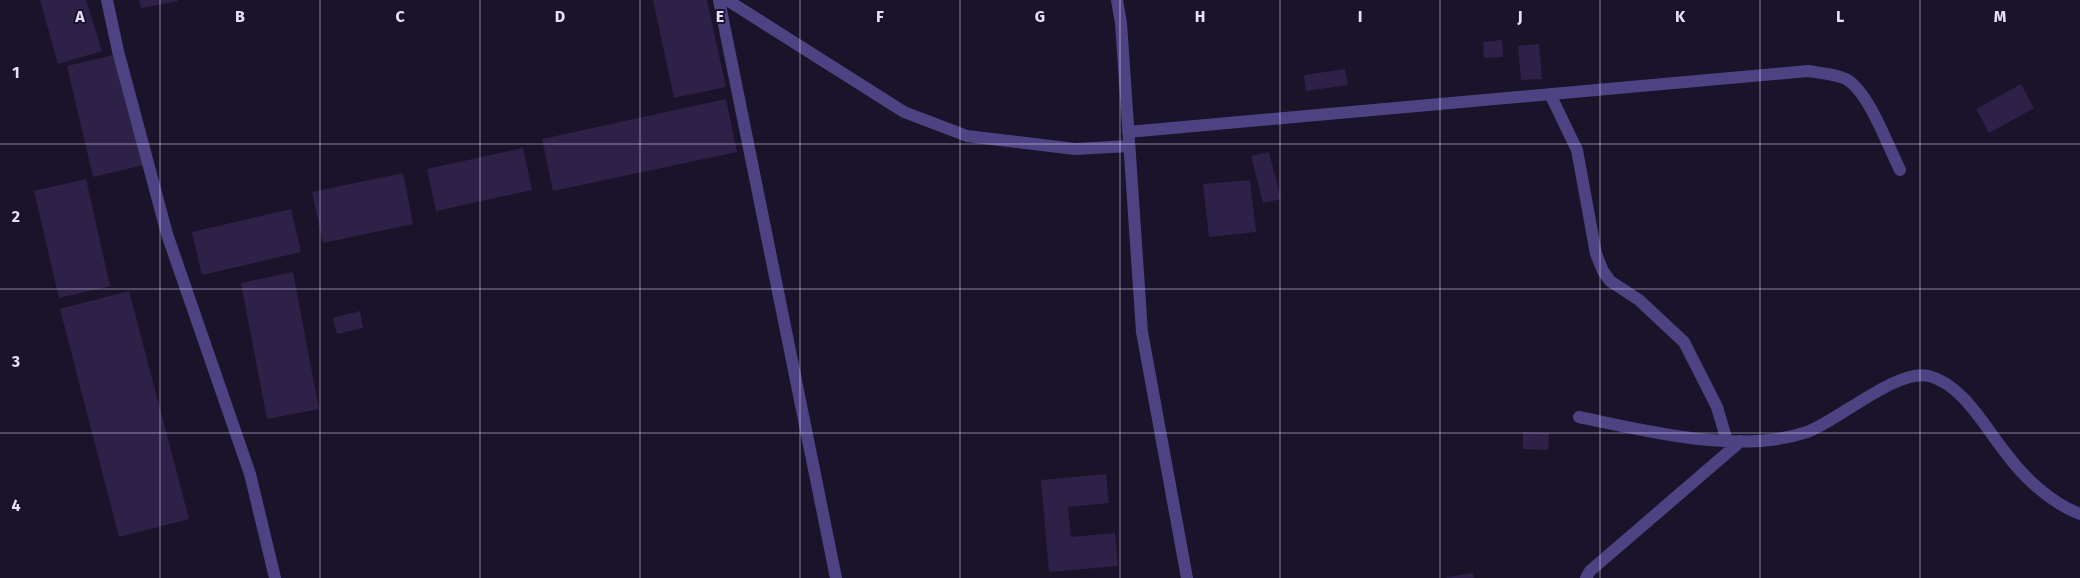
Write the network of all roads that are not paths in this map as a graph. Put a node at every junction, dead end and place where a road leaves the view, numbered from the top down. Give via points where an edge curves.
1 (107, 0) edge
2 (719, 0) edge
3 (727, 0) edge
4 (1117, 0) edge
5 (1550, 94) junction
6 (1128, 132) junction
7 (1129, 146) junction
8 (1900, 170) dead end
9 (1579, 418) dead end
10 (1727, 441) junction
11 (1741, 441) junction
12 (2080, 514) edge
13 (275, 578) edge
14 (836, 578) edge
15 (1187, 578) edge
16 (1586, 578) edge

1 - 13 street via 167,234 250,474
2 - 14 street
3 - 7 street via 904,112 967,136 1075,149
4 - 6 street
5 - 6 street
5 - 8 street via 1808,71 1845,78 1856,87 1866,103
5 - 10 street via 1577,150 1596,254 1603,271 1610,281 1639,300 1684,342 1716,407
6 - 7 street
7 - 15 street via 1142,332
9 - 10 street
10 - 11 street
11 - 12 street via 1767,442 1808,432 1886,386 1928,376 1966,401 2005,453 2044,493
11 - 16 street via 1645,522

